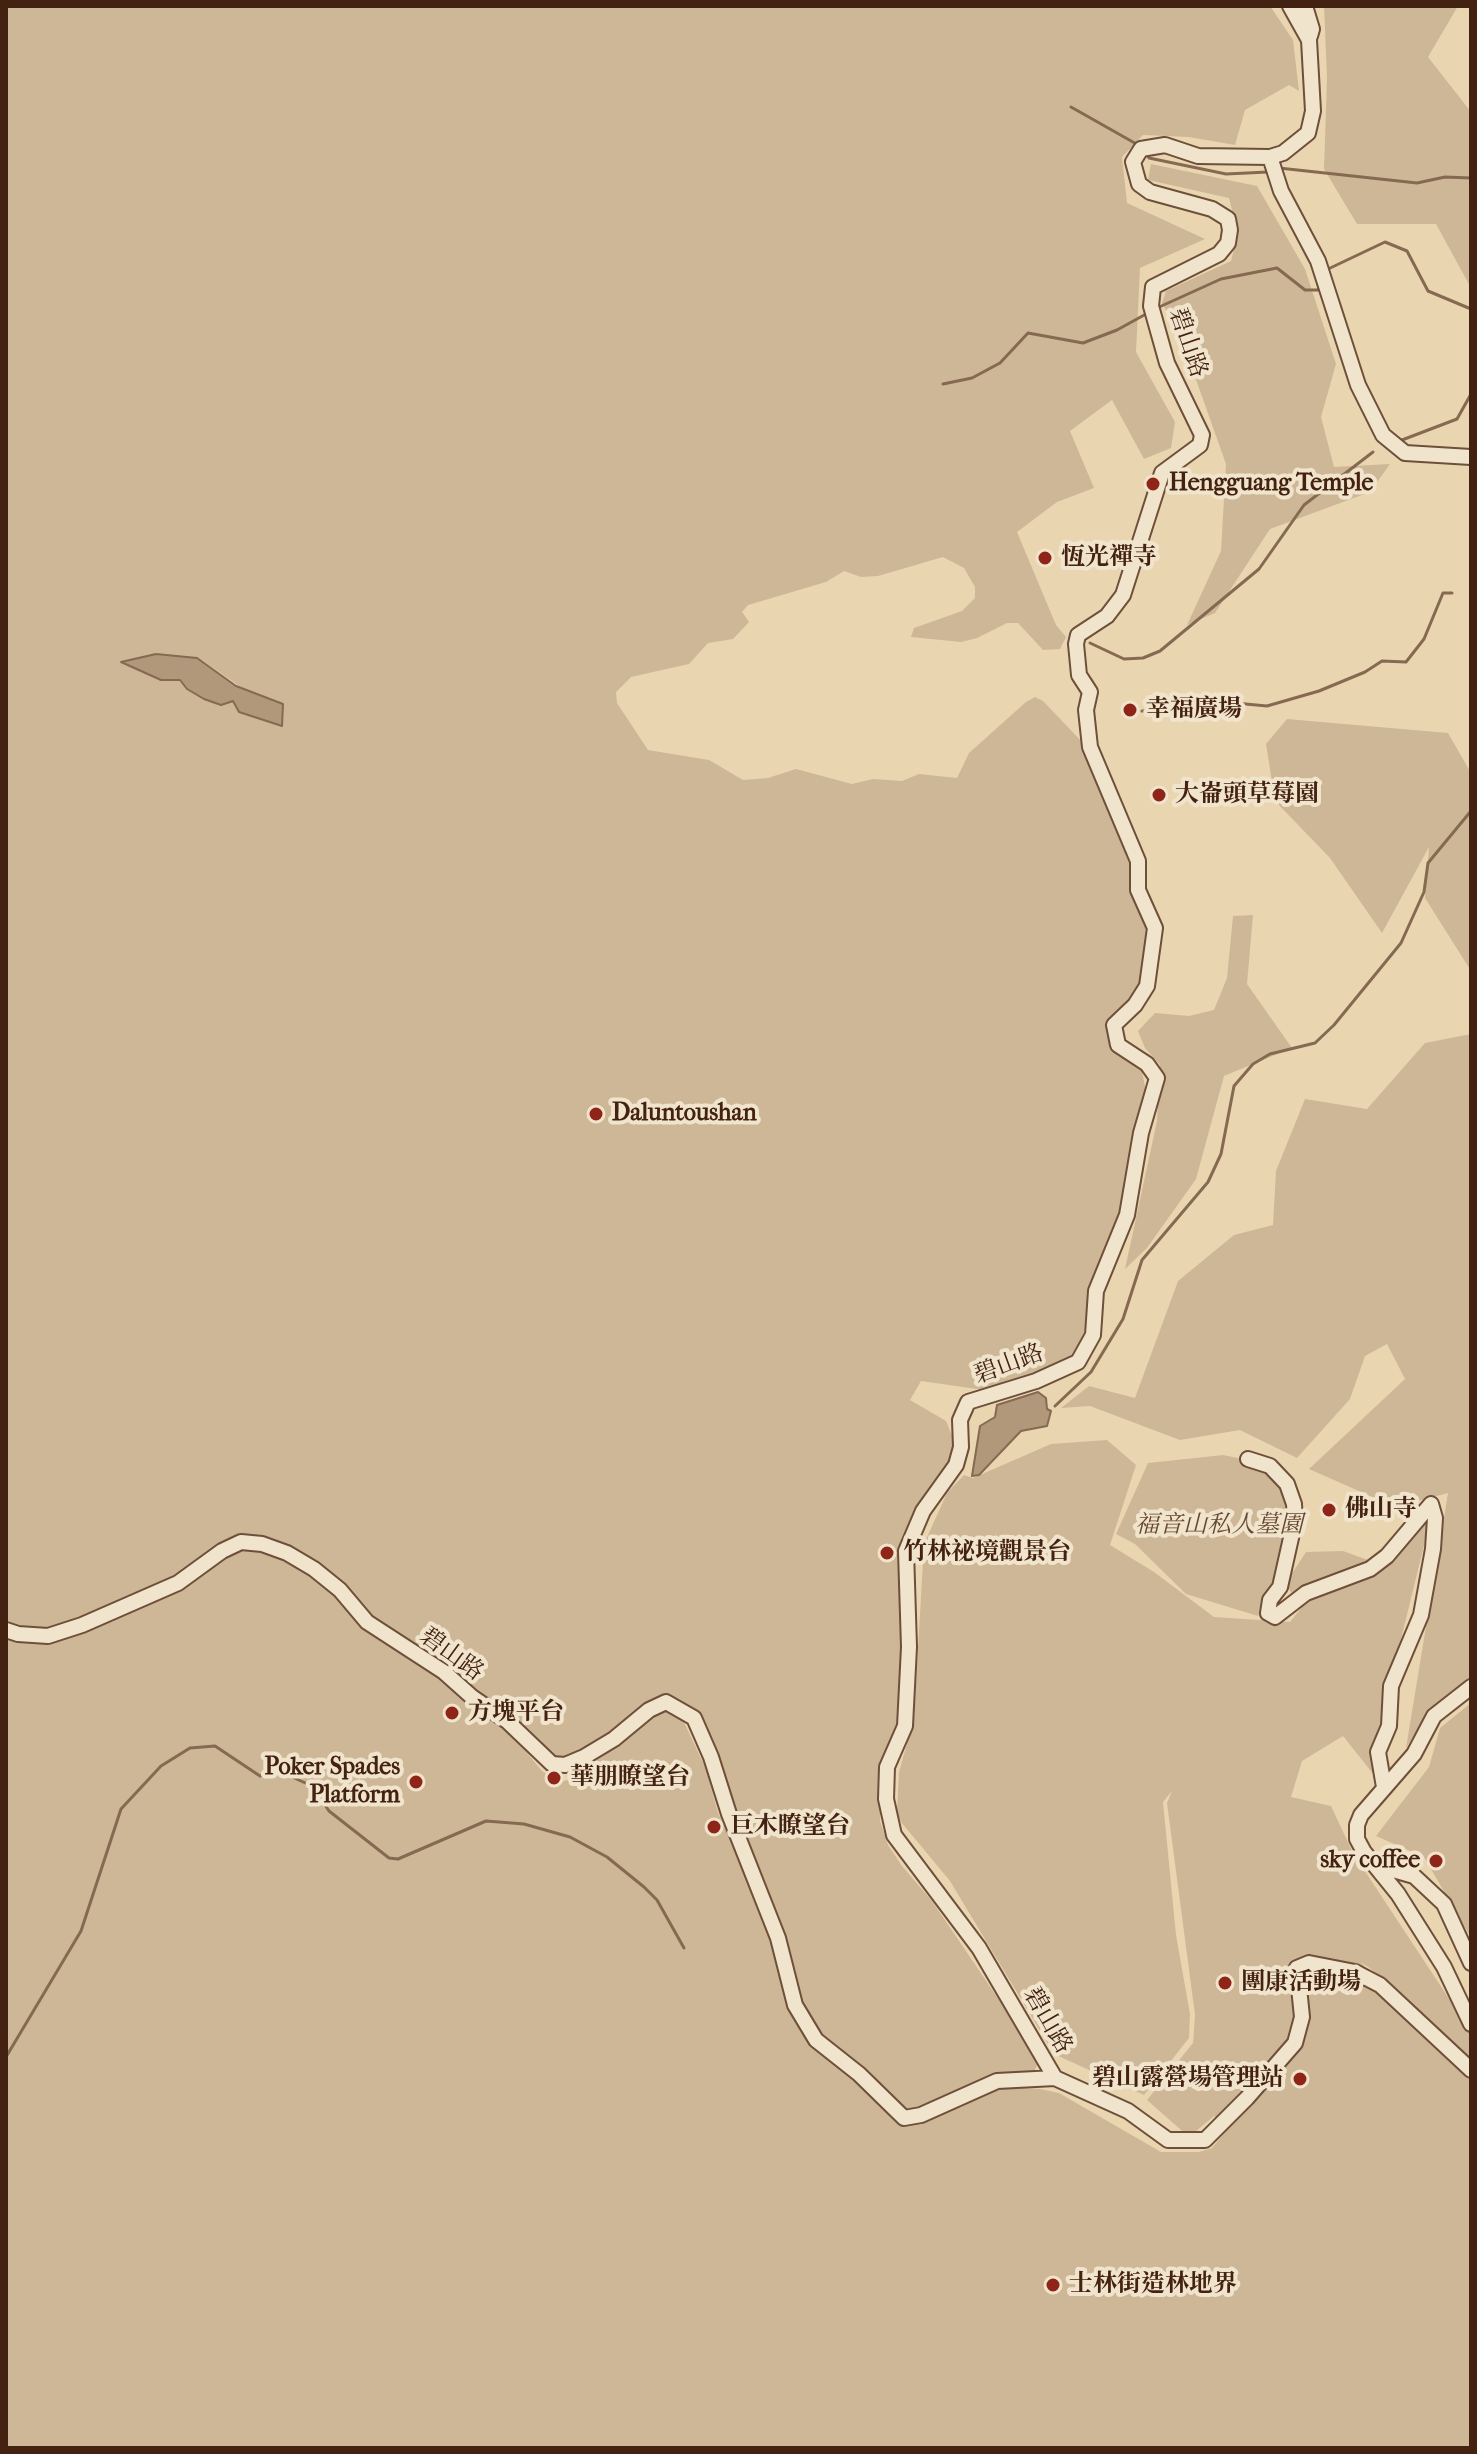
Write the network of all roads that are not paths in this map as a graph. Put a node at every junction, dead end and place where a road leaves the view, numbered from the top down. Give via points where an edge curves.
1 (1290, 6) edge
2 (1305, 6) edge
3 (1309, 40) junction
4 (1270, 157) junction
5 (1471, 457) edge
6 (1248, 1459) dead end
7 (6, 1630) edge
8 (1471, 1687) edge
9 (1384, 1787) junction
10 (1376, 1865) junction
11 (1471, 1963) edge
12 (1471, 2024) edge
13 (1471, 2070) edge
14 (1055, 2078) junction

1 - 3 street
2 - 3 street via 1312,29
3 - 4 street via 1308,133
4 - 5 street via 1281,191 1318,261 1358,385 1383,435 1405,453
4 - 14 street, 碧山路 via 1198,156 1165,145 1141,149 1133,162 1139,184 1150,192 1212,209 1228,219 1230,230 1219,254 1153,287 1151,306 1167,363 1202,435 1200,445 1162,473 1123,595 1107,616 1078,635 1076,663 1090,692 1088,740 1138,861 1138,890 1155,928 1147,986 1114,1025 1118,1045 1147,1064 1157,1078 1127,1215 1096,1291 1093,1335 1078,1362 968,1402 960,1420 956,1465 907,1544 905,1726 887,1767 886,1799 894,1835 979,1948
6 - 9 street via 1270,1466 1287,1484 1294,1504 1280,1587 1270,1600 1268,1613 1275,1617 1306,1593 1370,1569 1431,1504 1433,1549 1421,1615 1391,1686 1389,1726 1378,1752
7 - 14 street, 碧山路 via 48,1636 82,1625 178,1583 222,1551 252,1543 287,1553 314,1569 367,1622 444,1672 552,1764 584,1757 666,1702 694,1718 778,1938 795,2005 816,2040 904,2118 997,2081
8 - 9 street via 1434,1716 1414,1754
9 - 10 street via 1357,1825 1357,1839
10 - 11 street via 1414,1876 1444,1904
10 - 12 street via 1444,1967
13 - 14 street, 碧山路 via 1380,1985 1355,1972 1309,1963 1297,1968 1302,2017 1295,2043 1205,2140 1168,2140 1128,2111

